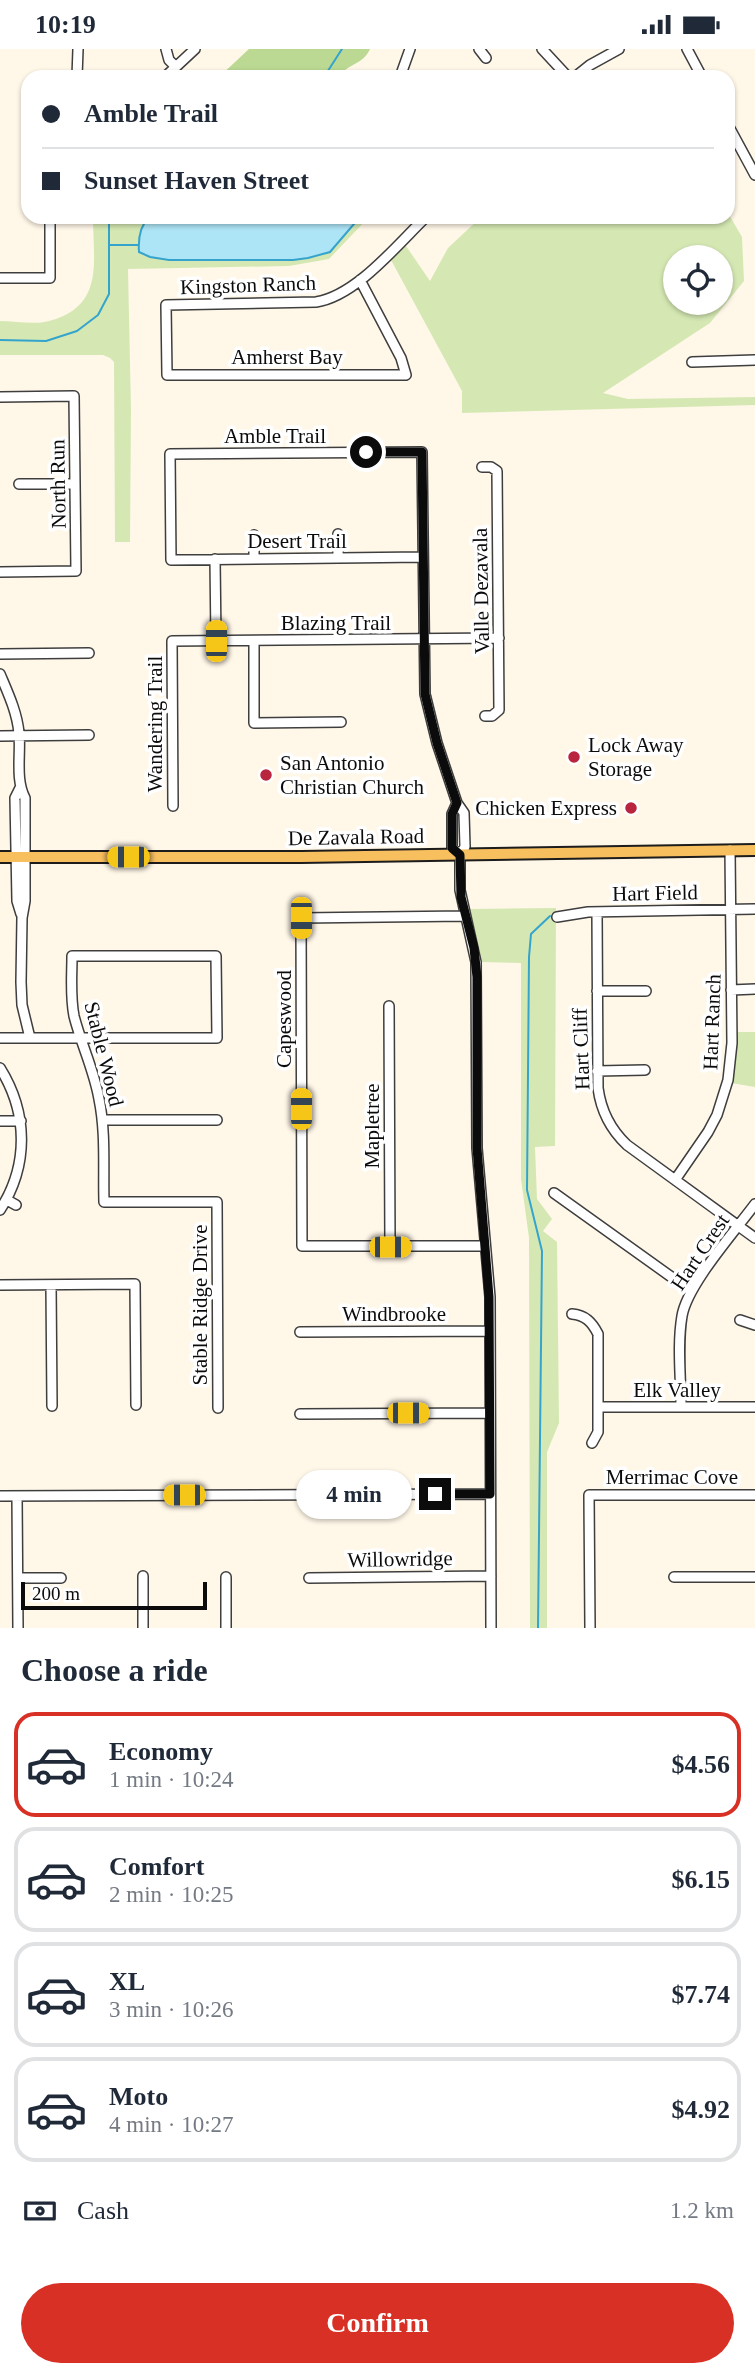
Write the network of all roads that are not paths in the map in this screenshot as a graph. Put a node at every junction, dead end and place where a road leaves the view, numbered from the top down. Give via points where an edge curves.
1 (78, 49) edge
2 (166, 49) edge
3 (195, 49) edge
4 (410, 49) edge
5 (479, 49) edge
6 (542, 49) edge
7 (619, 49) edge
8 (687, 49) edge
9 (486, 58) dead end
10 (176, 67) junction
11 (77, 70) edge
12 (173, 70) edge
13 (405, 70) edge
14 (562, 70) edge
15 (584, 70) edge
16 (698, 70) edge
17 (735, 138) edge
18 (755, 151) edge
19 (744, 155) junction
20 (755, 175) edge
21 (50, 224) edge
22 (419, 224) edge
23 (0, 278) edge
24 (360, 280) junction
25 (755, 361) edge
26 (692, 362) dead end
27 (167, 375) joint
28 (0, 397) edge
29 (482, 467) dead end
30 (19, 484) dead end
31 (75, 484) junction
32 (338, 534) dead end
33 (254, 535) dead end
34 (338, 558) junction
35 (423, 558) junction
36 (215, 559) junction
37 (254, 559) junction
38 (171, 560) joint
39 (0, 572) edge
40 (499, 638) junction
41 (424, 639) junction
42 (172, 641) joint
43 (216, 641) junction
44 (254, 641) junction
45 (89, 653) dead end
46 (0, 654) edge
47 (0, 674) edge
48 (485, 716) dead end
49 (341, 722) dead end
50 (89, 735) dead end
51 (0, 736) edge
52 (19, 736) junction
53 (173, 806) dead end
54 (755, 850) edge
55 (730, 851) junction
56 (460, 855) junction
57 (0, 857) edge
58 (21, 857) junction
59 (755, 909) edge
60 (731, 910) junction
61 (597, 912) junction
62 (465, 916) junction
63 (557, 918) dead end
64 (731, 989) junction
65 (755, 989) edge
66 (597, 991) junction
67 (646, 991) dead end
68 (389, 1006) dead end
69 (0, 1038) edge
70 (30, 1038) junction
71 (81, 1038) junction
72 (0, 1068) edge
73 (645, 1070) dead end
74 (597, 1071) junction
75 (102, 1120) junction
76 (217, 1120) dead end
77 (0, 1121) edge
78 (21, 1121) junction
79 (675, 1180) junction
80 (554, 1193) dead end
81 (6, 1200) junction
82 (217, 1202) joint
83 (755, 1204) edge
84 (16, 1205) dead end
85 (0, 1210) edge
86 (739, 1226) junction
87 (755, 1238) edge
88 (485, 1246) junction
89 (390, 1247) junction
90 (0, 1285) edge
91 (51, 1285) junction
92 (691, 1291) junction
93 (572, 1314) dead end
94 (740, 1320) dead end
95 (755, 1325) edge
96 (489, 1331) junction
97 (300, 1332) dead end
98 (136, 1405) dead end
99 (52, 1406) dead end
100 (598, 1407) junction
101 (755, 1407) edge
102 (218, 1408) dead end
103 (681, 1408) junction
104 (490, 1413) junction
105 (300, 1414) dead end
106 (592, 1443) dead end
107 (490, 1494) junction
108 (755, 1495) edge
109 (0, 1496) edge
110 (17, 1496) junction
111 (143, 1576) dead end
112 (491, 1576) junction
113 (226, 1577) dead end
114 (674, 1577) dead end
115 (755, 1577) edge
116 (18, 1578) junction
117 (309, 1578) dead end
118 (61, 1579) dead end
119 (18, 1628) edge
120 (143, 1628) edge
121 (226, 1628) edge
122 (491, 1628) edge
123 (590, 1628) edge

1 - 11 street
2 - 10 street
3 - 10 street
4 - 13 street
5 - 9 street
6 - 14 street
7 - 15 street
8 - 16 street
10 - 12 street
17 - 19 street
18 - 19 street
19 - 20 street
21 - 23 street via 50,278
22 - 24 street, Kingston Ranch
24 - 27 street, Kingston Ranch via 331,300 316,302 166,305
24 - 27 street, Amherst Bay via 406,375
25 - 26 street
28 - 31 street, North Run via 74,397
29 - 40 street, Valle Dezavala via 497,471
30 - 31 street
31 - 39 street, North Run via 76,571
32 - 34 street
33 - 37 street
34 - 35 street, Desert Trail
34 - 37 street, Desert Trail
35 - 38 street, Amble Trail via 422,452 170,454
35 - 41 street
36 - 37 street, Desert Trail
36 - 38 street, Desert Trail
36 - 43 street
40 - 41 street, Blazing Trail
40 - 48 street, Valle Dezavala via 499,710
41 - 44 street, Blazing Trail
41 - 56 street via 427,708 457,803 452,814 452,848
42 - 43 street, Blazing Trail
42 - 53 street, Wandering Trail
43 - 44 street, Blazing Trail
44 - 49 street via 254,723
45 - 46 street
47 - 52 street
50 - 52 street
51 - 52 street
52 - 58 street via 20,788 15,798
54 - 55 main road, De Zavala Road
55 - 56 main road, De Zavala Road
55 - 60 street, Hart Ranch
56 - 58 main road, De Zavala Road
56 - 62 street
57 - 58 main road, De Zavala Road
58 - 70 street via 17,901 22,918 22,1005
59 - 60 street, Hart Field
60 - 61 street, Hart Field
60 - 64 street, Hart Ranch
61 - 63 street, Hart Field
61 - 66 street, Hart Cliff
62 - 88 street via 477,970 477,1148
62 - 89 street, Capeswood via 301,918 302,1246
64 - 65 street
64 - 79 street, Hart Ranch via 731,1062 723,1098 708,1132
66 - 67 street
66 - 74 street, Hart Cliff
68 - 89 street, Mapletree
69 - 70 street
70 - 71 street
71 - 71 street, Stable Wood via 72,1005 72,956 216,956 217,1038
71 - 75 street, Stable Wood
72 - 78 street
73 - 74 street
74 - 79 street, Hart Cliff via 601,1106 614,1131
75 - 76 street
75 - 82 street, Stable Wood via 104,1202
77 - 78 street
78 - 81 street via 21,1160
79 - 86 street, Hart Cliff
80 - 92 street
81 - 84 street
81 - 85 street
82 - 102 street, Stable Ridge Drive
83 - 86 street, Hart Crest
86 - 87 street, Hart Cliff
86 - 92 street, Hart Crest
88 - 89 street
88 - 96 street
90 - 91 street
91 - 98 street via 135,1285
91 - 99 street
92 - 103 street, Hart Crest via 680,1332
93 - 100 street via 586,1318 598,1334
94 - 95 street
96 - 97 street, Windbrooke
96 - 104 street
100 - 103 street, Elk Valley
100 - 106 street via 598,1432
101 - 103 street, Elk Valley
104 - 105 street
104 - 107 street
107 - 110 street
107 - 112 street
108 - 123 street, Merrimac Cove via 589,1495
109 - 110 street
110 - 116 street
111 - 120 street
112 - 117 street, Willowridge
112 - 122 street
113 - 121 street
114 - 115 street
116 - 118 street
116 - 119 street

